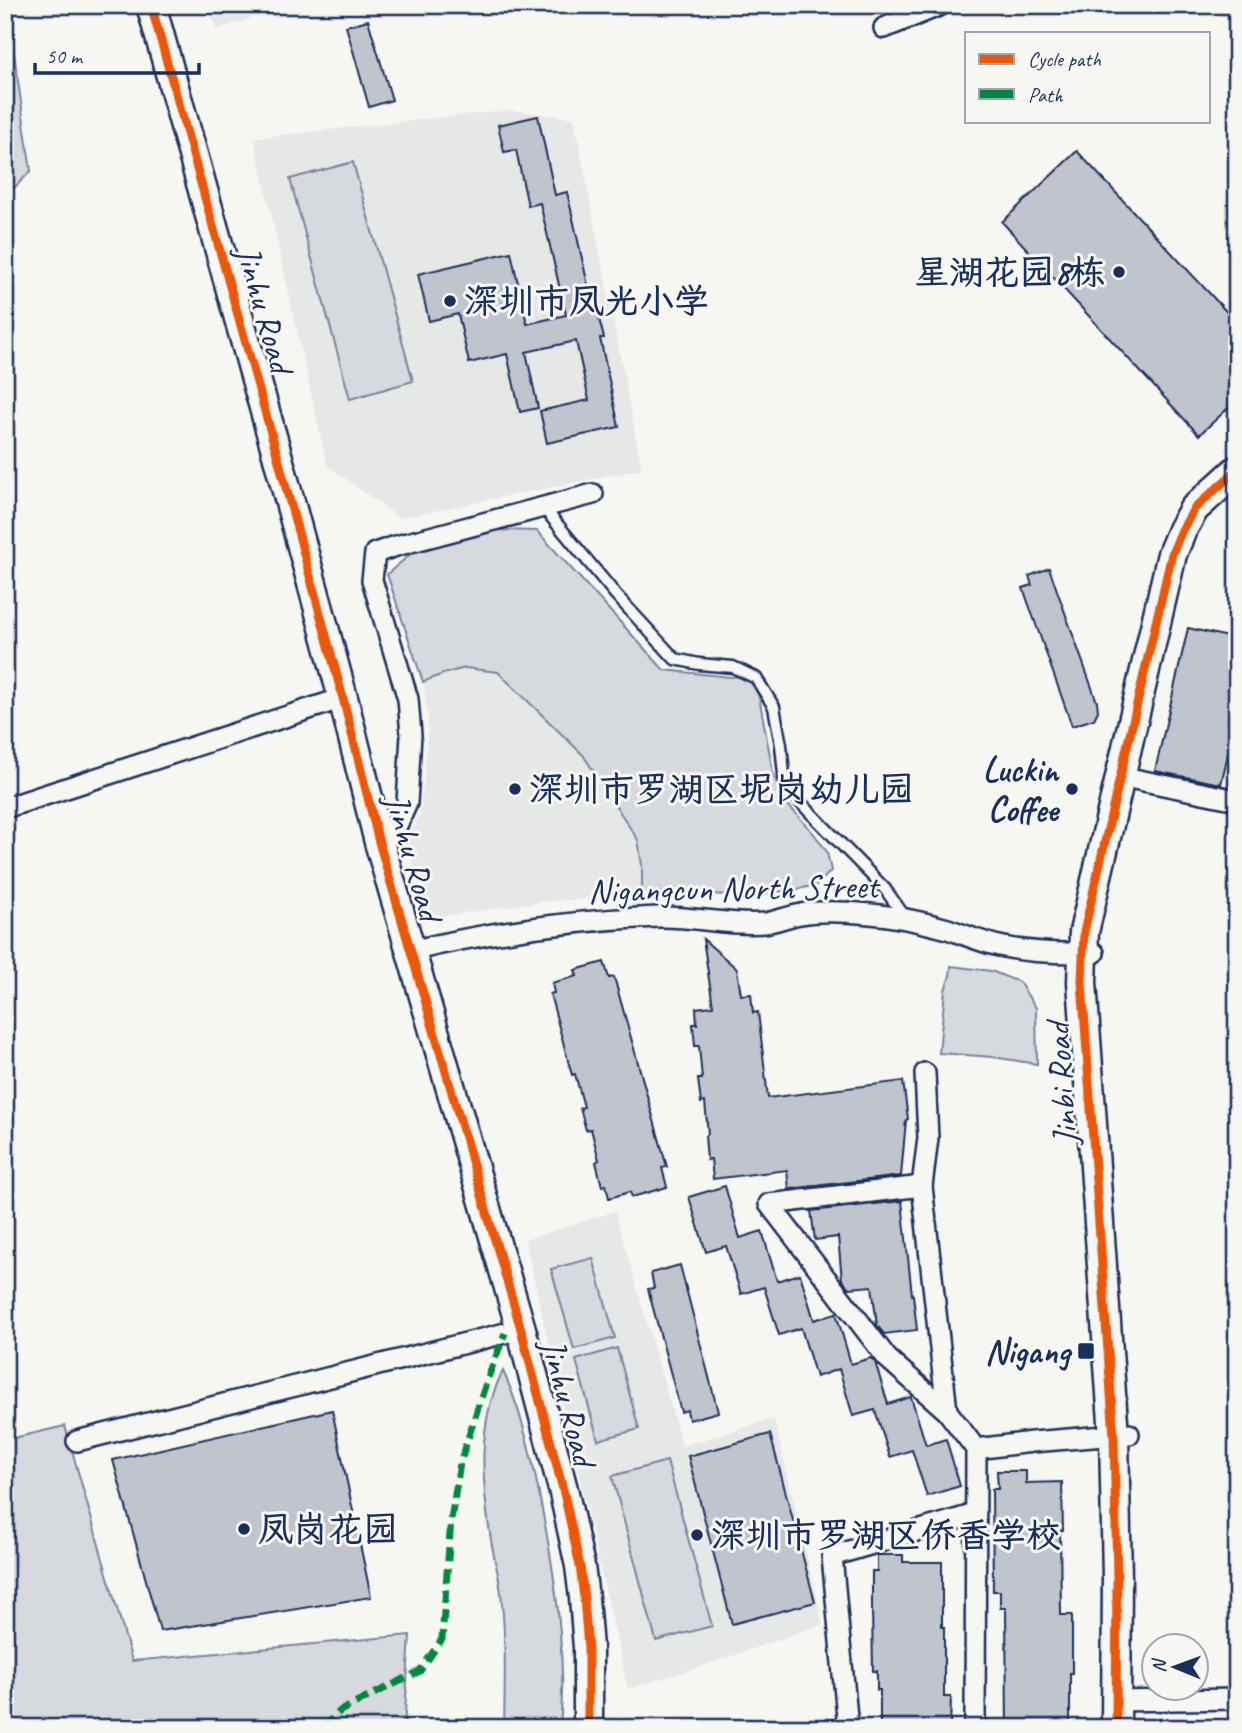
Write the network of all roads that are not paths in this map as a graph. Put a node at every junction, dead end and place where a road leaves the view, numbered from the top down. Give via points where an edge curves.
1 (151, 5) edge
2 (941, 5) edge
3 (884, 28) dead end
4 (1237, 470) edge
5 (1237, 489) edge
6 (593, 494) dead end
7 (543, 508) junction
8 (343, 698) junction
9 (1126, 777) junction
10 (1237, 800) edge
11 (5, 808) edge
12 (379, 842) junction
13 (906, 918) junction
14 (411, 951) junction
15 (1089, 953) junction
16 (925, 1073) dead end
17 (922, 1186) junction
18 (521, 1329) junction
19 (947, 1410) junction
20 (1121, 1435) junction
21 (77, 1441) dead end
22 (976, 1450) junction
23 (975, 1514) junction
24 (1237, 1699) edge
25 (1125, 1714) edge
26 (589, 1728) edge
27 (848, 1728) edge
28 (975, 1728) edge

1 - 8 street, Jinhu Road
2 - 3 street
4 - 9 street, Jinbi Road via 1194,509 1172,554
5 - 9 street, Jinbi Road via 1212,510 1183,562
6 - 7 street
7 - 12 street via 375,554 372,580 408,699 411,734 407,803 394,832
7 - 13 lane via 675,659 733,667 756,678 774,706 785,783 885,889
8 - 11 street
8 - 12 street, Jinhu Road
9 - 10 street
9 - 15 street, Jinbi Road via 1097,932
12 - 14 street, Jinhu Road
13 - 14 street, Nigangcun North Street via 838,912 803,913 766,923 622,919 523,928
13 - 15 street, Nigangcun North Street via 1015,949
14 - 18 street, Jinhu Road
15 - 20 street, Jinbi Road via 1098,1012
16 - 17 street via 928,1138
17 - 19 street
17 - 19 street via 769,1204 887,1358
18 - 21 street
18 - 26 street, Jinhu Road via 580,1566
19 - 22 street
20 - 22 street
20 - 25 street, Jinbi Road via 1132,1482
22 - 23 street
23 - 27 street via 831,1556
23 - 28 street
24 - 25 street

